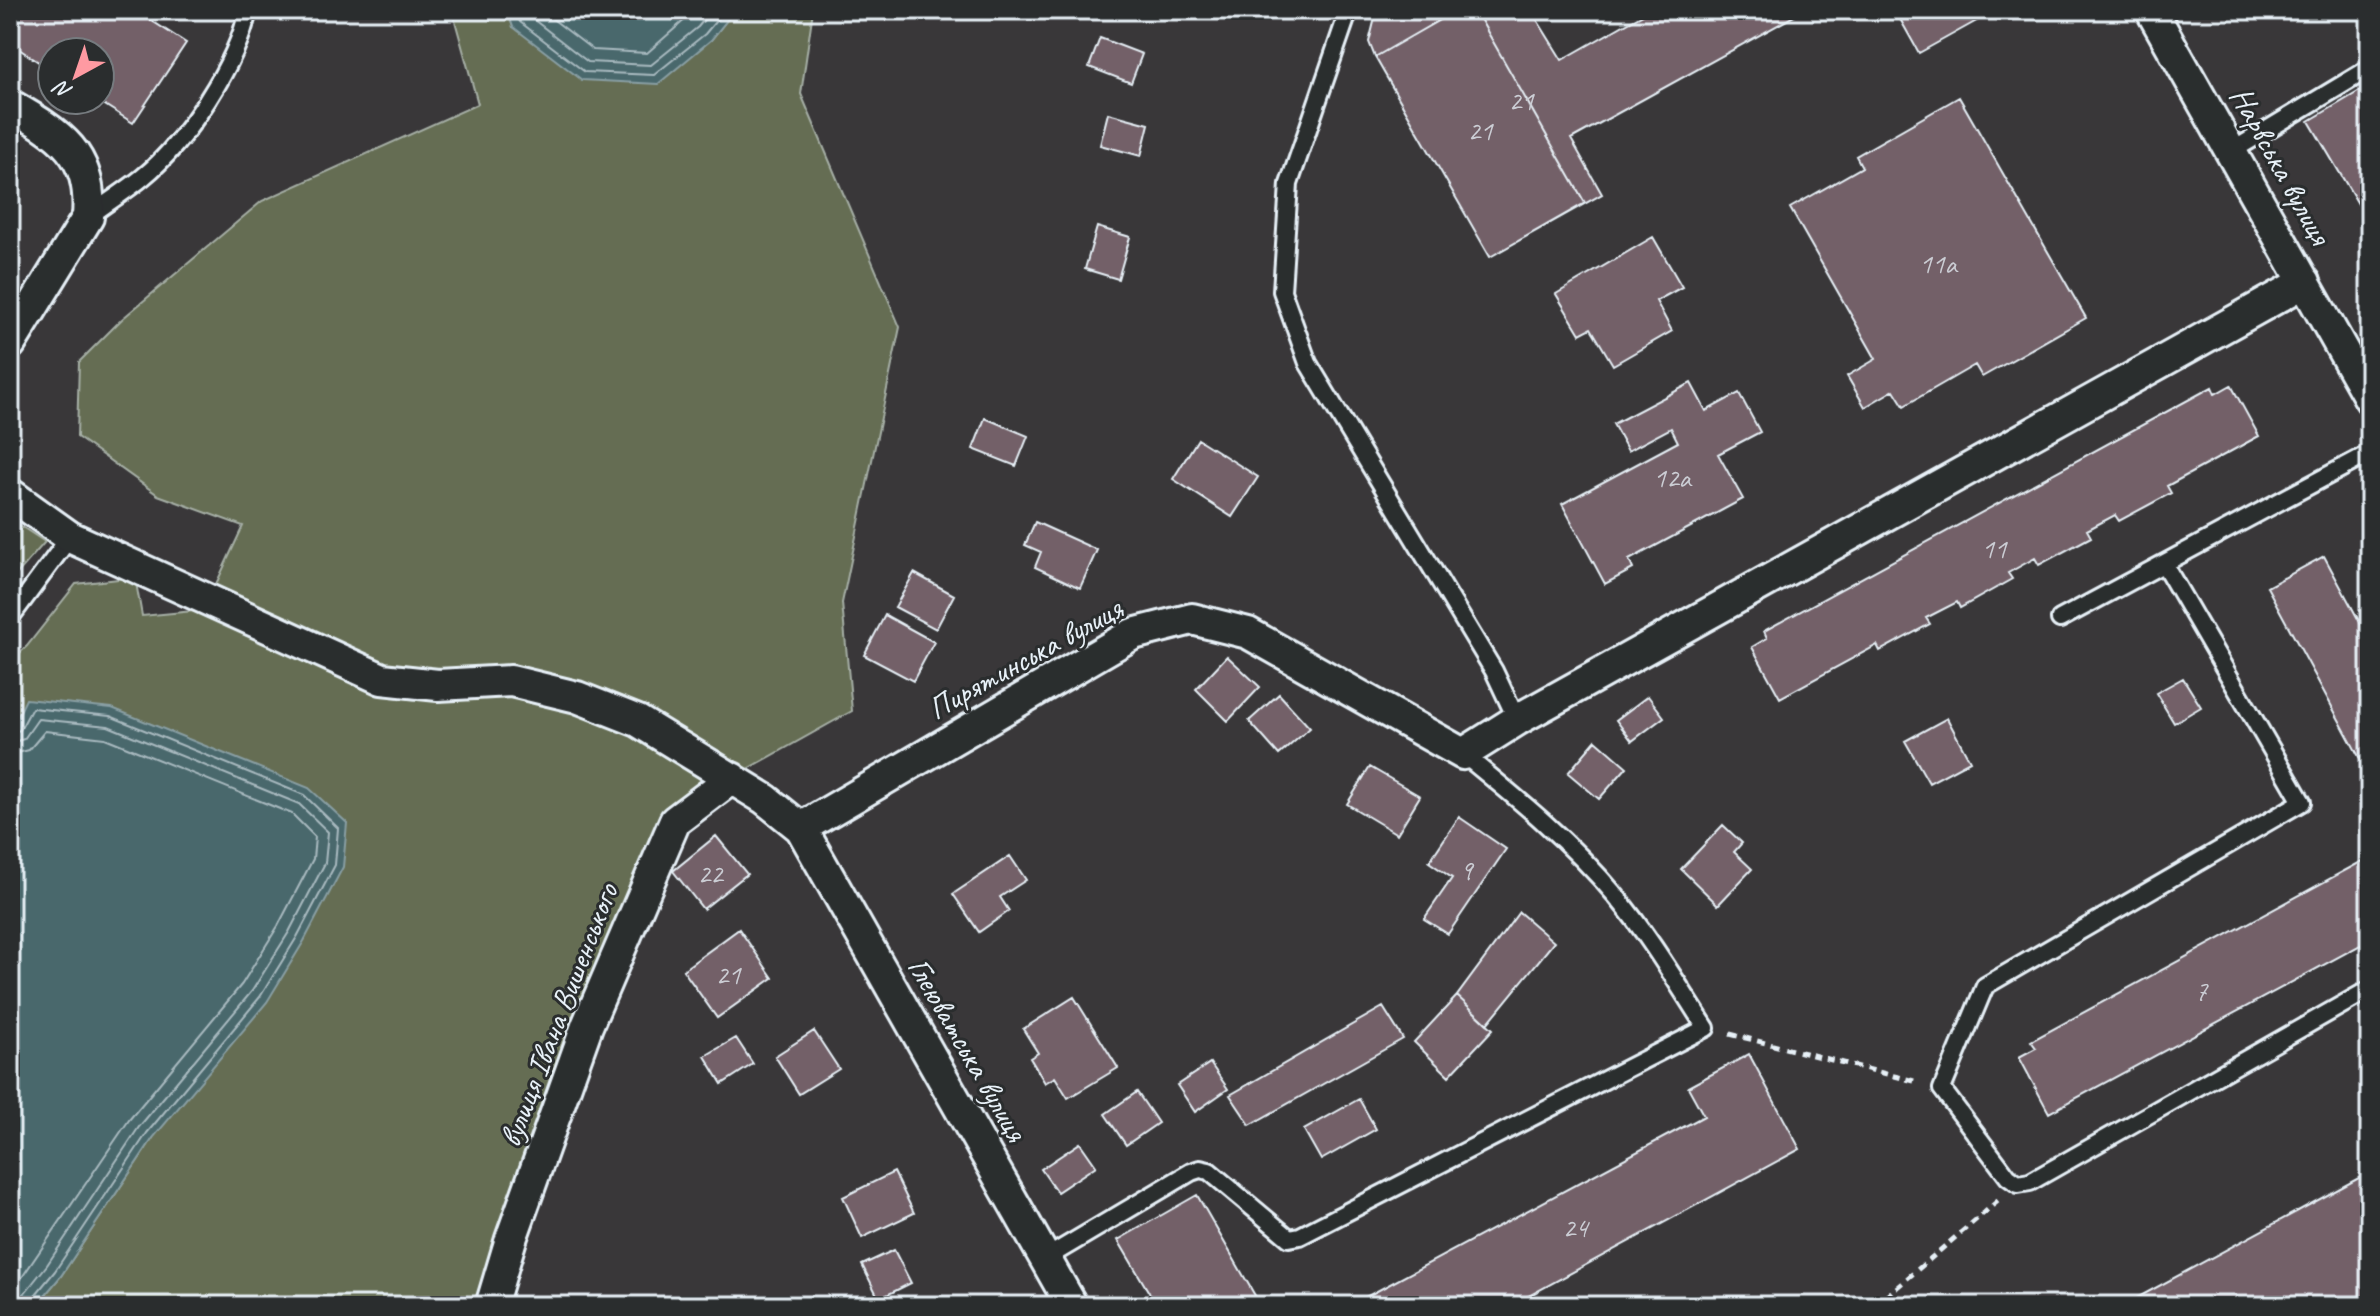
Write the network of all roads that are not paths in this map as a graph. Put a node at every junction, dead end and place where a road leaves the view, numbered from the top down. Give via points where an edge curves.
1 (248, 10) edge
2 (1349, 10) edge
3 (2151, 10) edge
4 (2370, 68) edge
5 (10, 105) edge
6 (2232, 151) junction
7 (88, 217) junction
8 (2305, 282) junction
9 (10, 344) edge
10 (2370, 399) edge
11 (2370, 453) edge
12 (10, 494) edge
13 (70, 537) junction
14 (2164, 564) junction
15 (10, 618) edge
16 (2060, 619) dead end
17 (1517, 720) junction
18 (1463, 754) junction
19 (732, 778) junction
20 (801, 828) junction
21 (2370, 989) edge
22 (1046, 1258) junction
23 (491, 1306) edge
24 (1072, 1306) edge

1 - 7 lane via 243,33 197,118 146,175
2 - 17 lane via 1289,184 1282,291 1308,363 1494,671
3 - 6 street, Нарвська вулиця
4 - 6 lane
5 - 7 street via 66,144 83,167
6 - 8 street, Нарвська вулиця
7 - 9 street
8 - 10 street, Нарвська вулиця
8 - 17 street
11 - 14 lane
12 - 13 street
13 - 15 lane
13 - 19 street via 382,679 438,685 511,681 577,697 638,721
14 - 16 lane
14 - 21 lane via 2302,802 1985,986 1942,1089 2008,1177 2018,1184 2030,1182
17 - 18 street
18 - 20 street, Пирятинська вулиця via 1248,633 1192,619 1133,634
18 - 22 lane via 1543,820 1616,896 1706,1028 1300,1236 1289,1238 1200,1169
19 - 20 street
19 - 23 street, вулиця Івана Вишенського via 675,821 587,1026
20 - 22 street, Глеюватська вулиця
22 - 24 street, Глеюватська вулиця

